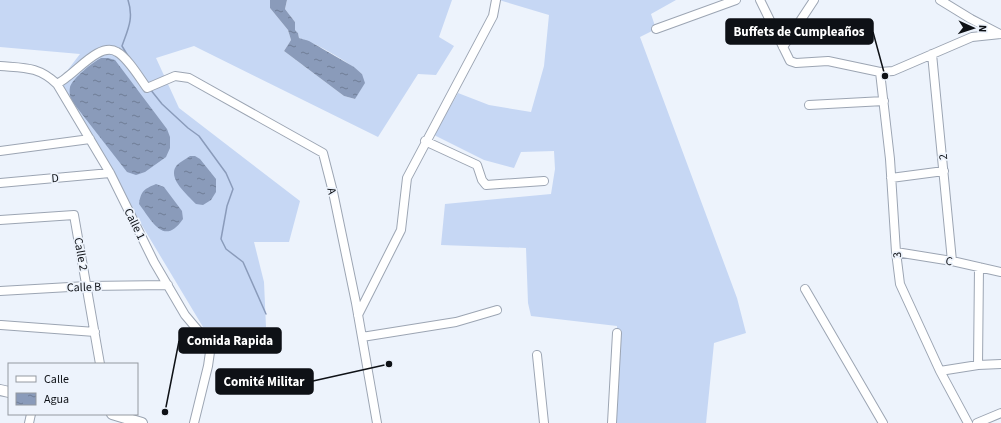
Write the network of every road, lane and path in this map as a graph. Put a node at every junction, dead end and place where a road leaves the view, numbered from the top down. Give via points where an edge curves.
1 (496, 0) edge
2 (736, 0) edge
3 (760, 0) edge
4 (814, 0) edge
5 (940, 0) edge
6 (656, 29) dead end
7 (1001, 35) edge
8 (782, 47) junction
9 (932, 54) junction
10 (0, 66) edge
11 (880, 72) junction
12 (57, 84) junction
13 (884, 101) junction
14 (810, 105) dead end
15 (90, 139) junction
16 (426, 141) junction
17 (0, 151) edge
18 (944, 171) junction
19 (110, 173) junction
20 (891, 178) junction
21 (544, 181) dead end
22 (0, 183) edge
23 (0, 220) edge
24 (896, 252) junction
25 (952, 261) junction
26 (979, 267) junction
27 (1001, 272) edge
28 (168, 285) junction
29 (87, 286) junction
30 (805, 289) dead end
31 (0, 291) edge
32 (497, 310) dead end
33 (358, 315) junction
34 (1, 325) dead end
35 (95, 332) junction
36 (617, 333) dead end
37 (362, 337) junction
38 (537, 355) dead end
39 (100, 363) edge
40 (1001, 364) edge
41 (978, 365) junction
42 (940, 371) junction
43 (1001, 413) edge
44 (114, 415) edge
45 (128, 421) edge
46 (142, 423) edge
47 (194, 423) edge
48 (377, 423) edge
49 (544, 423) edge
50 (612, 423) edge
51 (883, 423) edge
52 (968, 423) edge
53 (977, 423) edge

1 - 16 street via 493,16
2 - 6 street
3 - 8 street
4 - 8 street
5 - 7 street
7 - 9 street via 972,37
8 - 11 street via 790,61 796,63 828,61
9 - 11 street via 893,71
9 - 18 street, 2
10 - 12 street, Calle 1 via 32,69 48,76
11 - 13 street, 3
12 - 15 street, Calle 1
12 - 33 street, A via 93,56 104,51 116,51 147,88 175,76 189,78 323,153
13 - 14 street
13 - 20 street, 3
15 - 17 street
15 - 19 street, Calle 1
16 - 21 street via 477,166 486,185
16 - 33 street via 407,178 400,230
18 - 20 street
18 - 25 street, 2
19 - 22 street, D
19 - 28 street, Calle 1
20 - 24 street, 3
23 - 29 street, Calle 2 via 74,215
24 - 25 street, C
24 - 42 street, 3 via 900,284
25 - 26 street, C
26 - 27 street, C
26 - 41 street
28 - 29 street, Calle B
28 - 47 street, Calle 1 via 185,315 207,341 210,352
29 - 31 street, Calle B
29 - 35 street, Calle 2
30 - 51 street
32 - 37 street via 456,322
33 - 37 street, A
34 - 35 street
35 - 39 street, Calle 2
36 - 50 street
37 - 48 street, A
38 - 49 street
40 - 41 street
41 - 42 street
42 - 52 street, 3
43 - 53 street
44 - 45 main road
45 - 46 main road

